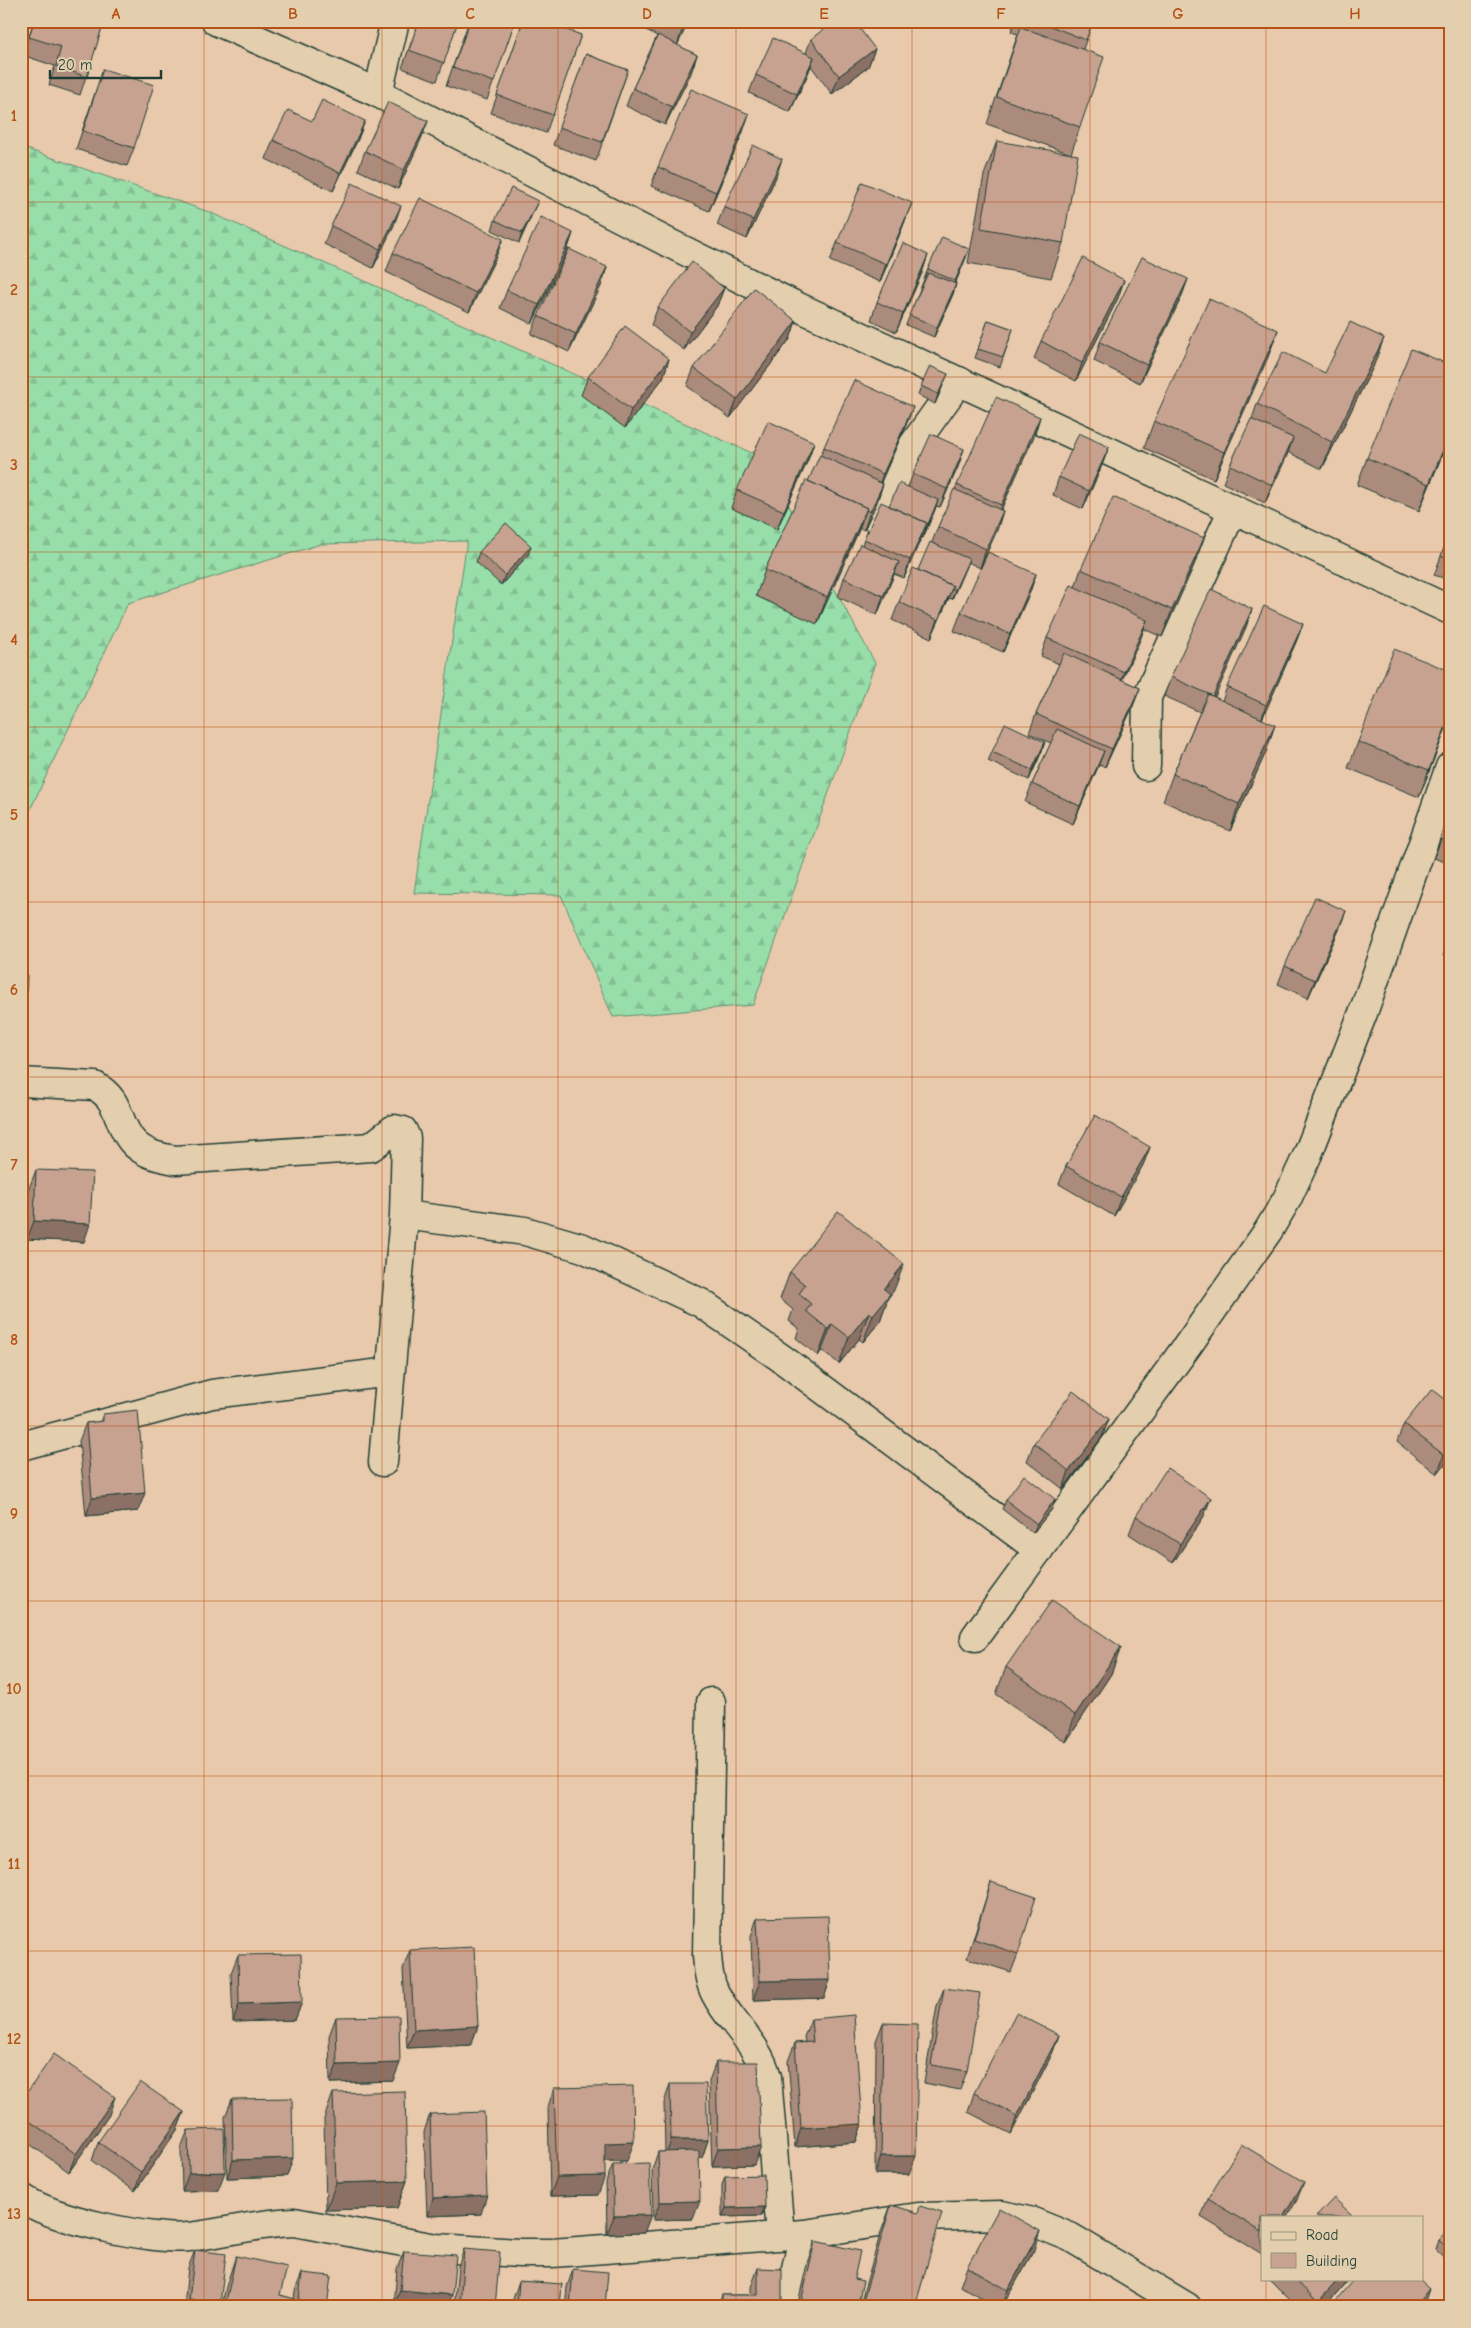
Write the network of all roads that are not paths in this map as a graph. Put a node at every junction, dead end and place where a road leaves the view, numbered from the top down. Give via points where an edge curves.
1 (216, 21) edge
2 (395, 21) edge
3 (378, 93) junction
4 (959, 381) junction
5 (1233, 509) junction
6 (876, 519) edge
7 (1450, 610) edge
8 (1146, 766) dead end
9 (1450, 767) edge
10 (21, 1082) edge
11 (404, 1216) junction
12 (390, 1372) junction
13 (21, 1446) edge
14 (383, 1462) dead end
15 (1039, 1550) junction
16 (975, 1637) dead end
17 (711, 1702) dead end
18 (24, 2203) edge
19 (792, 2235) junction
20 (787, 2307) edge
21 (1187, 2307) edge

1 - 3 street
2 - 3 street
3 - 4 street via 792,304
4 - 5 street
4 - 6 street via 911,448
5 - 7 street
5 - 8 street via 1147,697
9 - 15 street via 1363,1013 1287,1199 1263,1239
10 - 11 street via 95,1086 106,1092 116,1105 132,1140 156,1156 175,1160 371,1148 394,1129 399,1129 406,1138
11 - 12 street
11 - 15 street via 525,1232 583,1248 701,1303
12 - 13 street via 212,1394
12 - 14 street
15 - 16 street
17 - 19 street via 709,1975 715,1993 763,2063
18 - 19 street via 63,2216 150,2234 188,2237 294,2222 436,2248 520,2253
19 - 20 street
19 - 21 street via 918,2217 1002,2216 1033,2222 1070,2237

